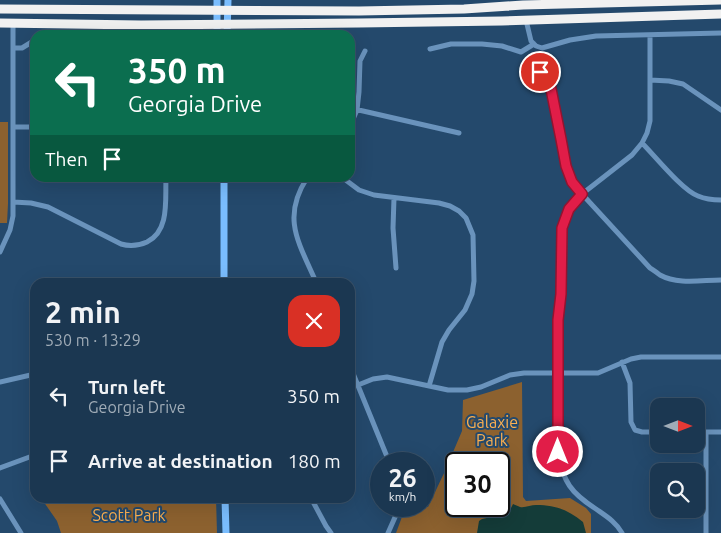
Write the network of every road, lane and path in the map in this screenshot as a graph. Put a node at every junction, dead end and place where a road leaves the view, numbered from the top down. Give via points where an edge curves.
1 (217, 0) edge
2 (228, 0) edge
3 (721, 0) edge
4 (523, 3) edge
5 (12, 5) edge
6 (0, 9) edge
7 (68, 10) junction
8 (217, 10) junction
9 (228, 10) junction
10 (721, 14) edge
11 (0, 16) edge
12 (526, 20) junction
13 (0, 23) edge
14 (13, 23) junction
15 (217, 24) junction
16 (228, 24) junction
17 (217, 30) edge
18 (227, 30) edge
19 (721, 33) edge
20 (650, 35) junction
21 (30, 43) edge
22 (533, 43) junction
23 (13, 48) junction
24 (430, 49) dead end
25 (365, 51) dead end
26 (540, 72) dead end
27 (650, 80) junction
28 (357, 110) junction
29 (721, 110) edge
30 (355, 115) edge
31 (13, 127) junction
32 (30, 127) edge
33 (459, 133) dead end
34 (642, 143) junction
35 (166, 182) edge
36 (224, 182) edge
37 (304, 182) edge
38 (348, 182) edge
39 (582, 194) junction
40 (394, 198) junction
41 (721, 200) edge
42 (13, 202) junction
43 (0, 252) edge
44 (396, 268) dead end
45 (224, 278) edge
46 (314, 278) edge
47 (721, 280) edge
48 (721, 357) edge
49 (622, 362) junction
50 (558, 373) junction
51 (30, 375) edge
52 (355, 377) edge
53 (0, 382) edge
54 (358, 384) junction
55 (429, 386) junction
56 (650, 432) edge
57 (706, 432) joint
58 (721, 432) edge
59 (385, 452) edge
60 (30, 457) edge
61 (0, 468) edge
62 (0, 499) edge
63 (225, 503) edge
64 (314, 503) edge
65 (395, 517) edge
66 (21, 533) edge
67 (226, 533) edge
68 (331, 533) edge
69 (388, 533) edge
70 (622, 533) edge
71 (706, 533) edge

1 - 8 street
2 - 9 street
3 - 4 highway
4 - 9 highway via 464,9
5 - 6 highway
5 - 7 highway
5 - 11 highway via 7,14
7 - 8 highway
7 - 14 highway via 18,17
8 - 9 highway
8 - 15 street
9 - 16 street
10 - 12 highway
12 - 16 highway
12 - 22 street
13 - 14 highway
14 - 15 highway
14 - 23 street
15 - 16 highway
15 - 17 street
16 - 18 street
19 - 20 street
20 - 22 street via 596,36 542,48
20 - 27 street
21 - 23 street via 22,48
22 - 24 street via 520,52 482,44 451,44
23 - 31 street
25 - 28 street via 360,61
26 - 39 street via 550,84 566,166 572,182
27 - 29 street via 683,84
27 - 34 street via 650,121
28 - 30 street
28 - 33 street
31 - 32 street
31 - 42 street
34 - 39 street via 632,155
34 - 41 street via 683,186 697,196
35 - 42 street via 163,226 154,239 139,246 121,244 48,207
36 - 45 street
37 - 46 street via 294,206 294,223
38 - 40 street via 359,190
39 - 47 street via 660,275 682,281
39 - 50 street via 569,209 562,228
40 - 44 street
40 - 55 street via 450,206 466,218 473,235 472,294 465,310 442,342
42 - 43 street via 10,230
48 - 49 street via 641,357
49 - 50 street via 598,372
49 - 56 street via 630,383 631,422 635,430
50 - 55 street via 524,373 467,390
50 - 70 street via 558,452 566,482 574,493 610,519
51 - 53 street
52 - 54 street
54 - 55 street via 388,378
54 - 59 street
57 - 58 street
57 - 71 street
60 - 61 street
62 - 66 street
63 - 67 street
64 - 68 street
65 - 69 street

